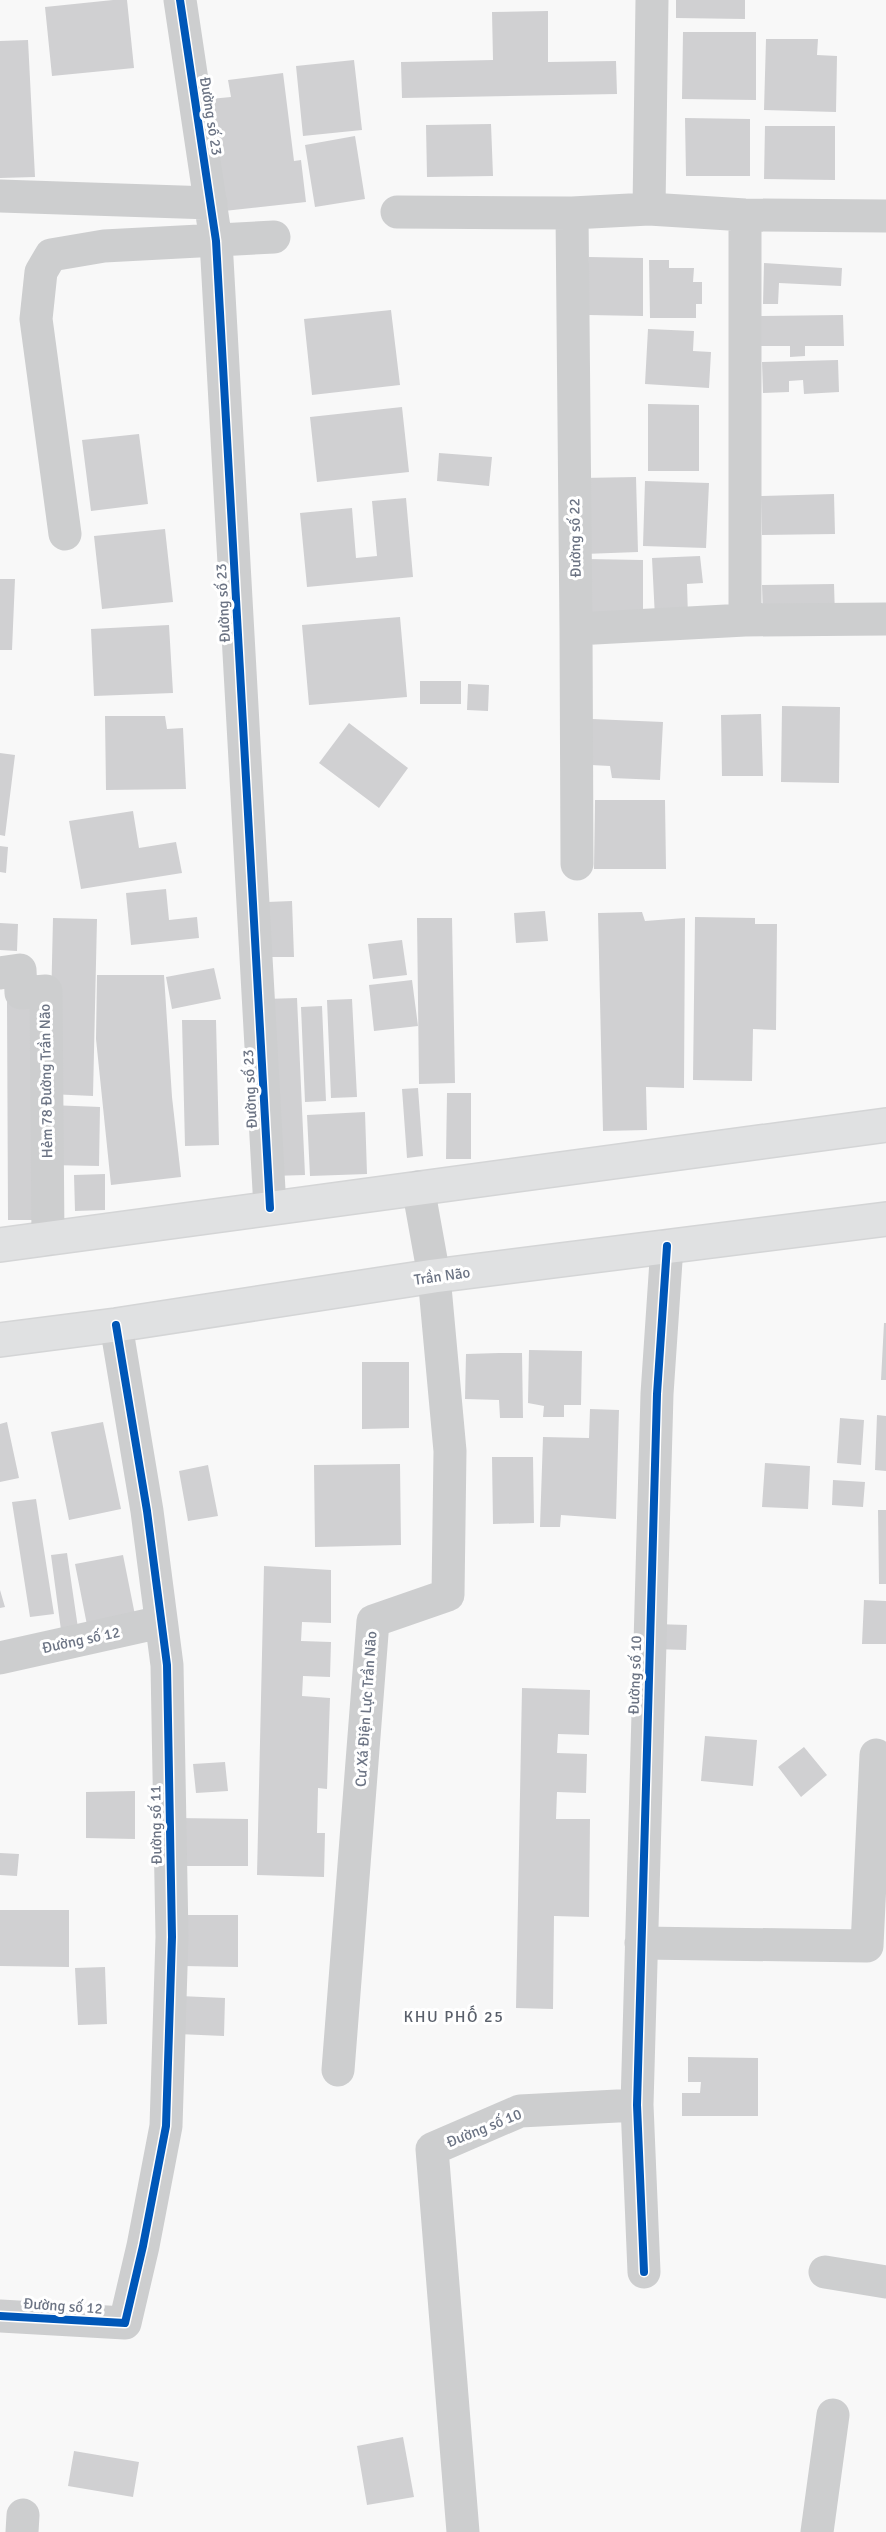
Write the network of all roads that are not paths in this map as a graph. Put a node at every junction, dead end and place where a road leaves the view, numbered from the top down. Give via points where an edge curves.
1 (180, 0) edge
2 (652, 0) edge
3 (0, 196) edge
4 (211, 203) junction
5 (649, 209) junction
6 (397, 212) dead end
7 (572, 213) junction
8 (745, 215) junction
9 (886, 216) edge
10 (274, 237) dead end
11 (216, 241) junction
12 (65, 534) dead end
13 (886, 619) edge
14 (745, 620) junction
15 (576, 629) junction
16 (577, 864) dead end
17 (0, 973) edge
18 (886, 1125) edge
19 (418, 1187) junction
20 (270, 1208) junction
21 (886, 1219) edge
22 (48, 1239) junction
23 (0, 1245) edge
24 (667, 1246) junction
25 (434, 1276) junction
26 (116, 1325) junction
27 (0, 1340) edge
28 (161, 1622) junction
29 (0, 1658) edge
30 (876, 1755) dead end
31 (641, 1943) junction
32 (338, 2070) dead end
33 (637, 2105) junction
34 (644, 2271) dead end
35 (825, 2272) dead end
36 (886, 2282) edge
37 (0, 2316) edge
38 (125, 2323) joint
39 (833, 2415) dead end
40 (463, 2532) edge
41 (817, 2532) edge

1 - 4 street, Đường số 23
2 - 5 street
3 - 4 street
4 - 11 street, Đường số 23
5 - 7 street
5 - 8 street
6 - 7 street
7 - 15 street, Đường số 22
8 - 9 street
8 - 14 street
10 - 11 street
11 - 12 street via 74,249 51,255 41,272 36,319
11 - 20 street, Đường số 23
13 - 14 street
14 - 15 street
15 - 16 street, Đường số 22
17 - 22 street, Hẻm 78 Đường Trần Não via 20,970 21,993 46,991
18 - 19 main road
19 - 20 main road
19 - 25 street, Cư Xá Điện Lực Trần Não
20 - 22 main road
21 - 24 main road, Trần Não
22 - 23 main road
24 - 25 main road, Trần Não
24 - 31 street, Đường số 10 via 657,1394
25 - 26 main road, Trần Não
25 - 32 street, Cư Xá Điện Lực Trần Não via 450,1451 448,1595 373,1621
26 - 27 main road, Trần Não
26 - 28 street, Đường số 11
28 - 29 street, Đường số 12
28 - 38 street, Đường số 11 via 167,1665 172,1937 169,2071 165,2126
30 - 31 street via 867,1946
31 - 33 street, Đường số 10
33 - 34 street
33 - 40 street, Đường số 10 via 520,2111 432,2149
35 - 36 street
37 - 38 street, Đường số 12
39 - 41 street

